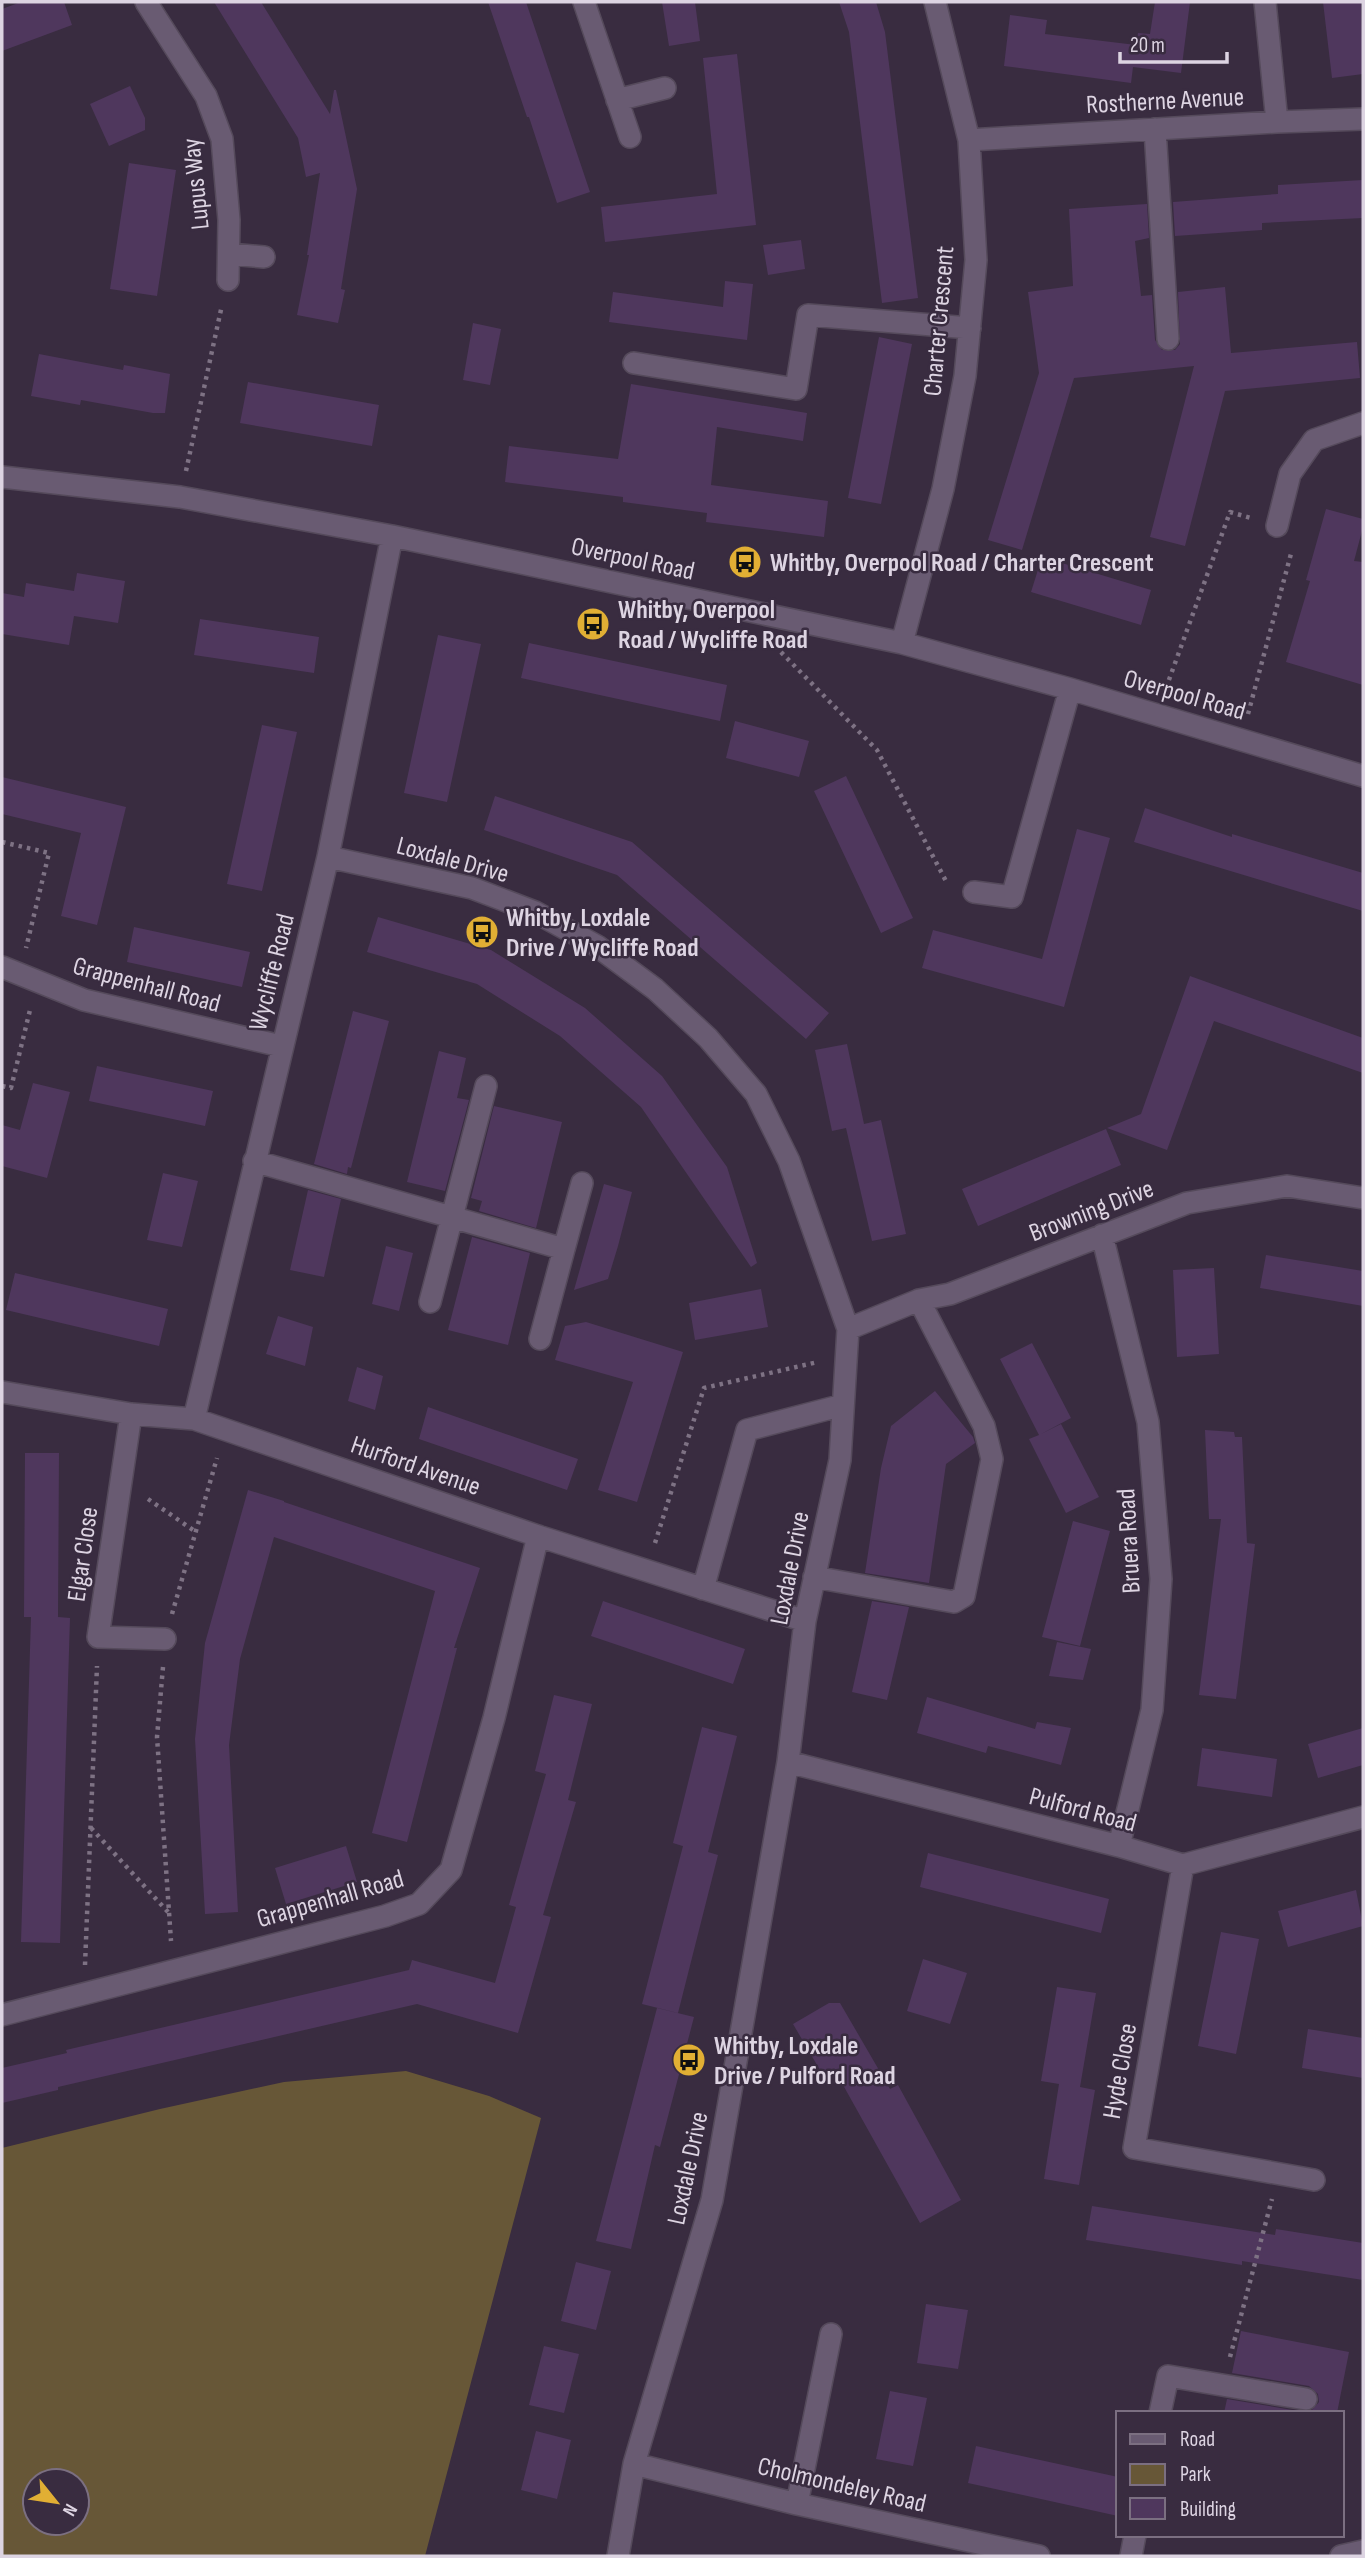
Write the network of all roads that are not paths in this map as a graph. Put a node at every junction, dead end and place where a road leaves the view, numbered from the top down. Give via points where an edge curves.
1 (146, 2) edge
2 (584, 2) edge
3 (935, 2) edge
4 (1265, 2) edge
5 (664, 88) dead end
6 (617, 100) junction
7 (1363, 119) edge
8 (1277, 122) junction
9 (1155, 128) junction
10 (630, 137) dead end
11 (969, 140) junction
12 (229, 254) junction
13 (264, 257) dead end
14 (228, 280) road end
15 (970, 328) junction
16 (1168, 340) dead end
17 (634, 363) dead end
18 (1363, 424) edge
19 (2, 477) edge
20 (1277, 526) road end
21 (392, 536) junction
22 (902, 643) junction
23 (1070, 689) junction
24 (1363, 776) edge
25 (328, 857) junction
26 (974, 892) road end
27 (20, 974) edge
28 (281, 1046) junction
29 (486, 1086) dead end
30 (254, 1161) junction
31 (582, 1183) dead end
32 (1363, 1198) edge
33 (452, 1217) junction
34 (1102, 1236) junction
35 (564, 1249) junction
36 (919, 1300) junction
37 (430, 1302) dead end
38 (848, 1329) junction
39 (540, 1339) dead end
40 (2, 1392) edge
41 (843, 1405) junction
42 (131, 1414) junction
43 (194, 1419) junction
44 (538, 1536) junction
45 (814, 1577) junction
46 (704, 1588) junction
47 (805, 1621) junction
48 (165, 1639) road end
49 (788, 1762) junction
50 (1363, 1817) edge
51 (1119, 1846) junction
52 (1183, 1865) junction
53 (2, 2015) edge
54 (1314, 2180) dead end
55 (831, 2334) dead end
56 (1306, 2399) dead end
57 (1160, 2411) edge
58 (634, 2464) junction
59 (797, 2504) junction
60 (1135, 2537) edge
61 (1363, 2551) edge
62 (618, 2556) edge
63 (1039, 2556) edge
64 (1131, 2556) edge
65 (1341, 2556) edge

1 - 12 street, Lupus Way via 206,96 222,139
2 - 6 street
3 - 11 street, Charter Crescent
4 - 8 street
5 - 6 street
6 - 10 street
7 - 8 street, Rostherne Avenue
8 - 9 street, Rostherne Avenue
9 - 11 street, Rostherne Avenue
9 - 16 street
11 - 15 street, Charter Crescent via 976,260
12 - 13 street, Lupus Way
12 - 14 street, Lupus Way
15 - 17 street via 807,316 796,389
15 - 22 street, Charter Crescent via 943,489
18 - 20 street via 1314,439 1290,474
19 - 21 street, Overpool Road via 180,497
21 - 22 street, Overpool Road
21 - 25 street, Wycliffe Road
22 - 23 street, Overpool Road
23 - 24 street, Overpool Road
23 - 26 street via 1012,897
25 - 28 street, Wycliffe Road
25 - 38 street, Loxdale Drive via 472,888 535,912 597,946 708,1038 756,1094 789,1161
27 - 28 street, Grappenhall Road via 84,1000
28 - 30 street, Wycliffe Road
29 - 33 street
30 - 33 street
30 - 43 street, Wycliffe Road
31 - 35 street
32 - 34 street, Browning Drive via 1287,1186 1187,1203
33 - 35 street
33 - 37 street
34 - 36 street, Browning Drive via 950,1294
34 - 51 street, Bruera Road via 1148,1422 1160,1578 1152,1710
35 - 39 street
36 - 38 street, Browning Drive
36 - 45 street via 984,1426 992,1459 964,1596 954,1602
38 - 41 street, Loxdale Drive
40 - 42 street, Hurford Avenue
41 - 45 street, Loxdale Drive via 840,1460
41 - 46 street via 747,1430
42 - 43 street, Hurford Avenue
42 - 48 street, Elgar Close via 99,1637
43 - 44 street, Hurford Avenue
44 - 46 street, Hurford Avenue
44 - 53 street, Grappenhall Road via 451,1870 419,1904
45 - 47 street, Loxdale Drive
46 - 47 street, Hurford Avenue
47 - 49 street, Loxdale Drive
49 - 51 street, Pulford Road
49 - 58 street, Loxdale Drive via 712,2200
50 - 52 street
51 - 52 street, Pulford Road
52 - 54 street, Hyde Close via 1134,2148
55 - 59 street
56 - 57 street via 1168,2376
58 - 59 street, Cholmondeley Road
58 - 62 street, Loxdale Drive
59 - 63 street, Cholmondeley Road
60 - 64 street
61 - 65 street

